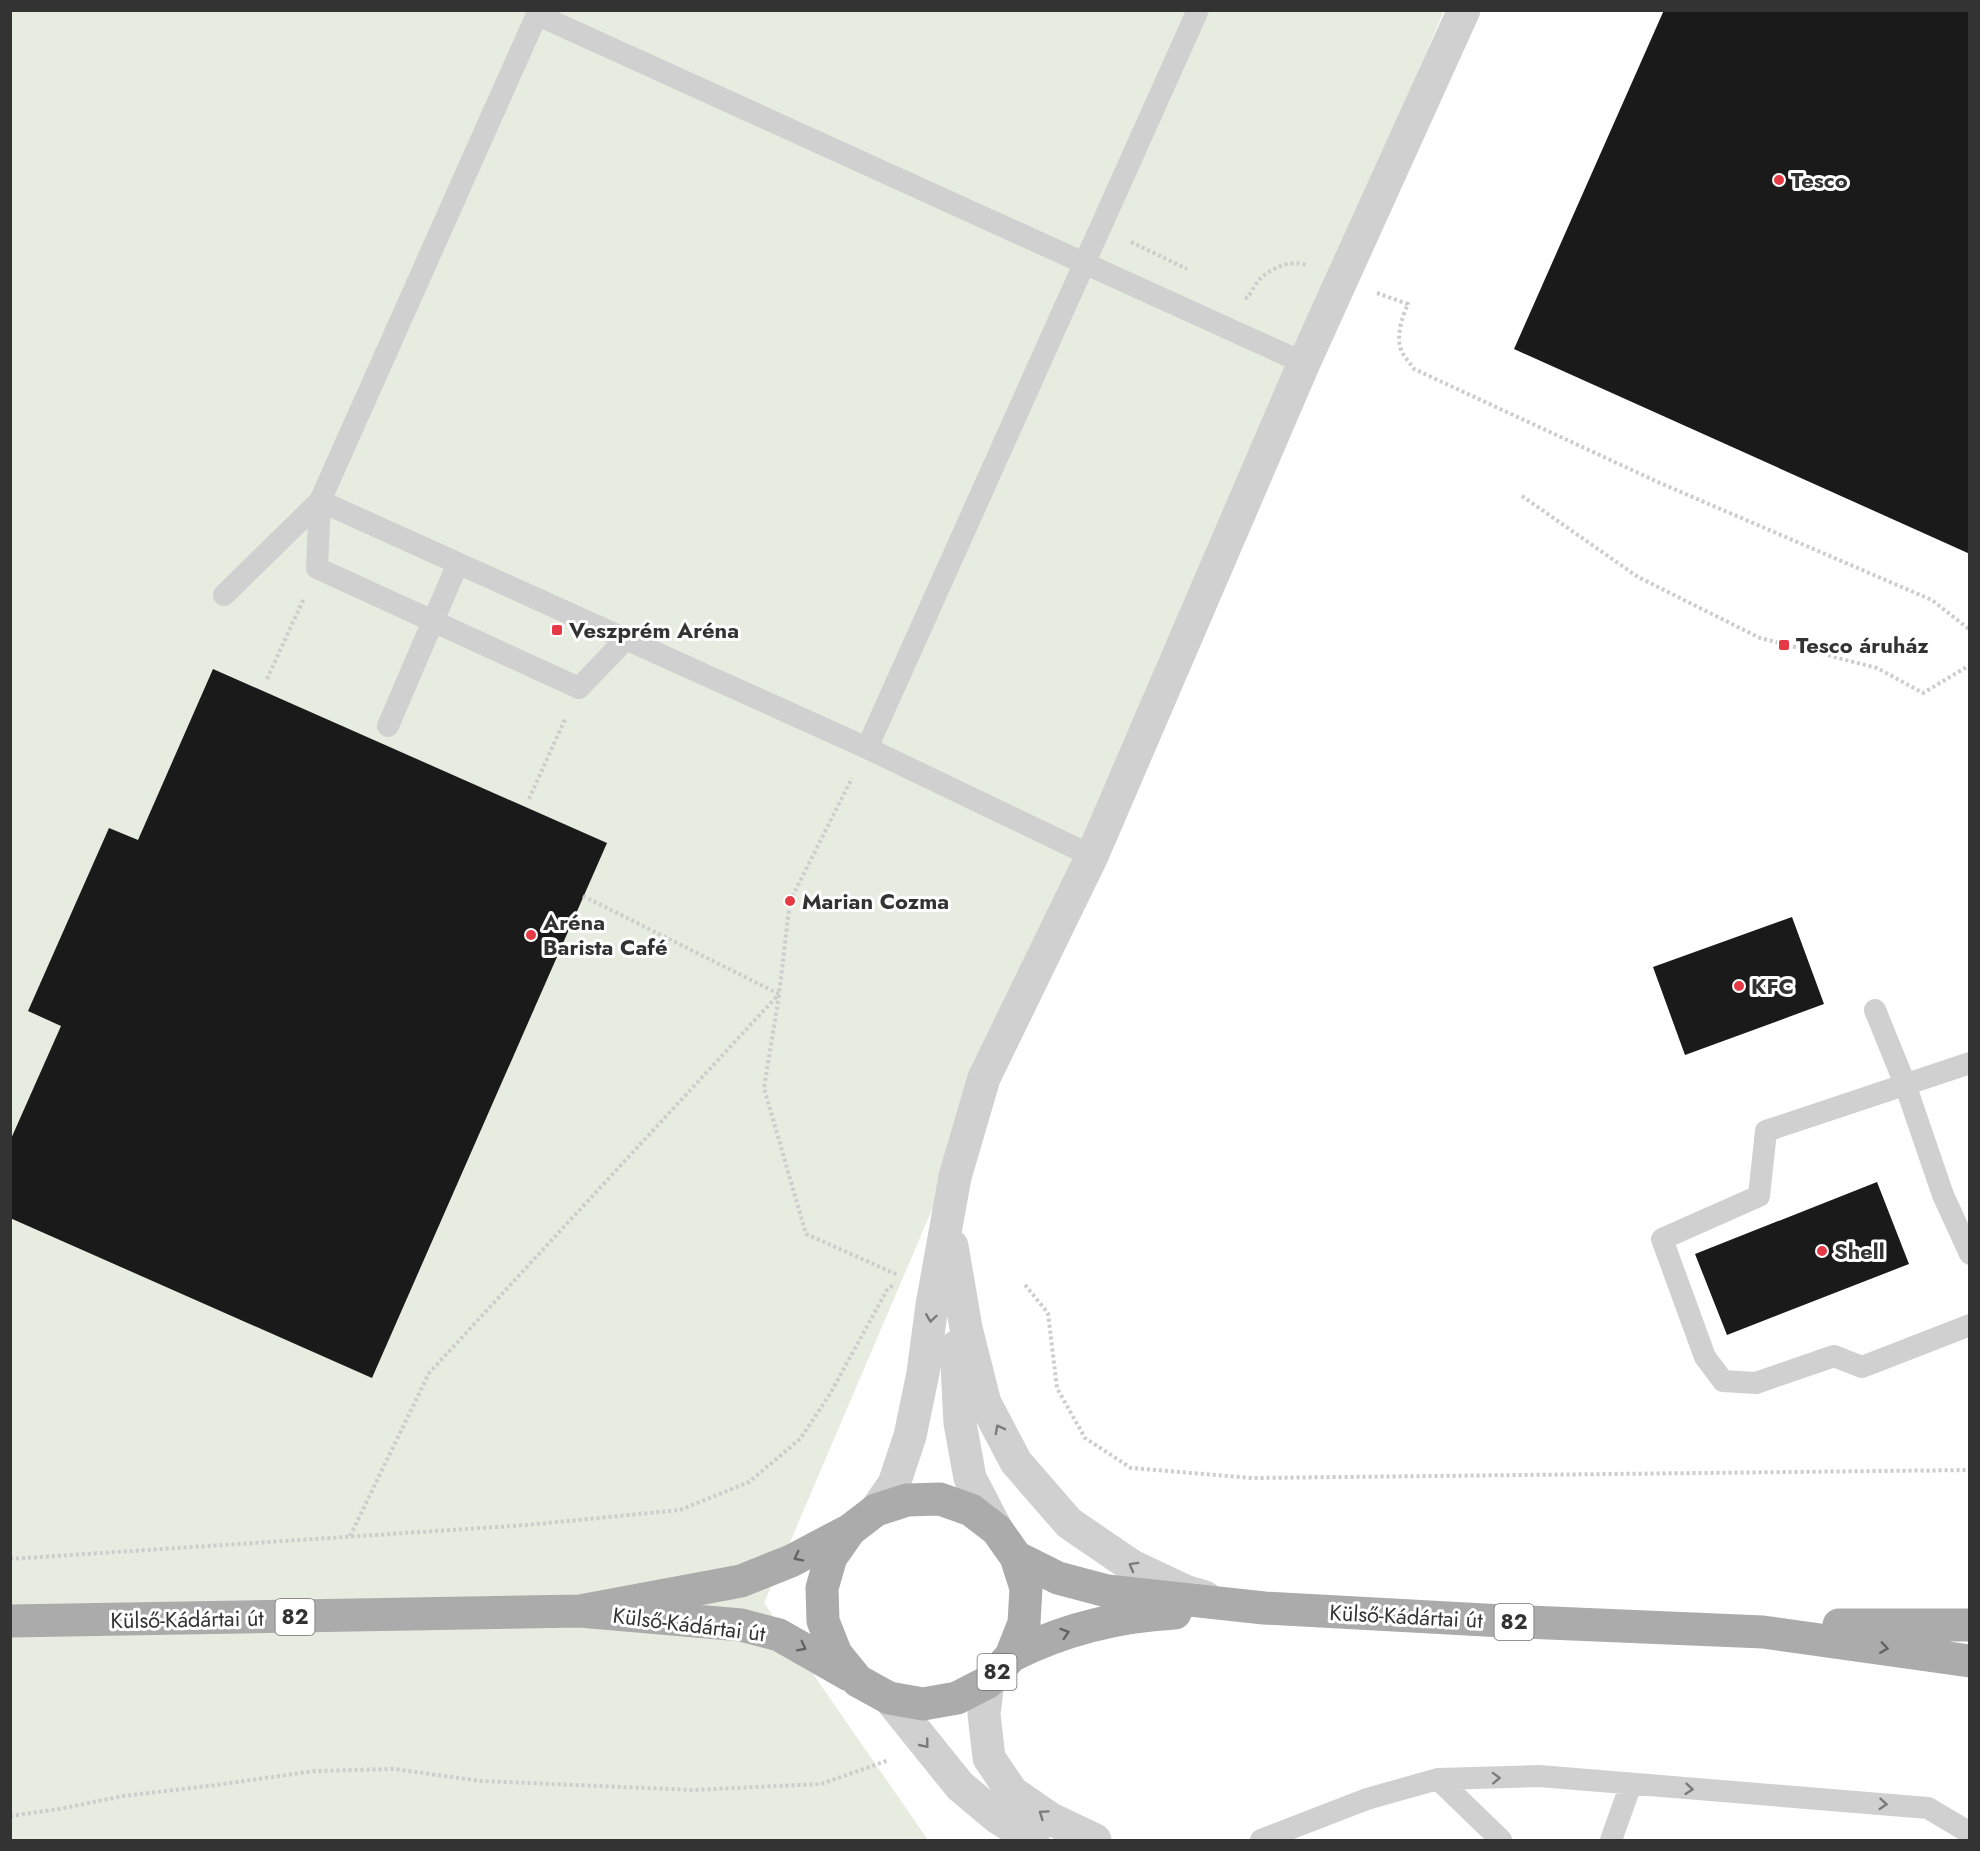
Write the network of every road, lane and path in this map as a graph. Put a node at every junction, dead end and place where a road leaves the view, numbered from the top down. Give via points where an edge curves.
1 (1198, 10) edge
2 (1464, 10) edge
3 (538, 13) edge
4 (1100, 227) junction
5 (1085, 262) junction
6 (1195, 273) dead end
7 (1342, 280) junction
8 (1237, 293) dead end
9 (1304, 363) junction
10 (1522, 496) dead end
11 (320, 501) junction
12 (458, 562) junction
13 (317, 568) junction
14 (224, 595) dead end
15 (432, 621) junction
16 (1970, 630) edge
17 (626, 639) junction
18 (1970, 665) edge
19 (267, 679) dead end
20 (579, 688) junction
21 (388, 726) dead end
22 (867, 748) junction
23 (529, 798) dead end
24 (1092, 856) junction
25 (584, 896) dead end
26 (779, 994) junction
27 (1875, 1010) dead end
28 (1970, 1063) edge
29 (1905, 1084) junction
30 (955, 1177) junction
31 (952, 1246) junction
32 (1970, 1254) edge
33 (1025, 1285) dead end
34 (1970, 1325) edge
35 (1970, 1470) edge
36 (876, 1510) junction
37 (850, 1530) junction
38 (997, 1530) junction
39 (350, 1536) junction
40 (1016, 1557) junction
41 (10, 1559) edge
42 (1226, 1604) junction
43 (1264, 1608) junction
44 (580, 1611) junction
45 (10, 1621) edge
46 (1970, 1625) edge
47 (1763, 1632) junction
48 (1011, 1656) junction
49 (1970, 1660) edge
50 (858, 1681) junction
51 (988, 1682) junction
52 (889, 1698) junction
53 (927, 1747) junction
54 (1438, 1779) junction
55 (1630, 1784) junction
56 (10, 1816) edge
57 (1970, 1833) edge
58 (1033, 1840) edge
59 (1095, 1840) edge
60 (1261, 1840) edge
61 (1501, 1840) edge
62 (1611, 1840) edge

1 - 4 lane
2 - 7 street
3 - 5 lane
3 - 11 lane
4 - 5 lane
4 - 6 path
5 - 9 lane
5 - 22 lane
7 - 8 path via 1297,262 1276,268 1258,281 1247,298
7 - 9 street
7 - 16 path via 1408,304 1399,337 1401,351 1414,369 1660,483 1932,600
9 - 24 street
10 - 18 path via 1638,577 1760,638 1877,668 1923,693
11 - 12 lane
11 - 13 lane
11 - 14 lane
12 - 15 lane
12 - 17 lane
13 - 15 lane
13 - 19 path
15 - 20 lane
15 - 21 lane
17 - 20 lane
17 - 22 lane
20 - 23 path
22 - 24 lane
22 - 26 path via 790,902
24 - 30 street via 984,1078
25 - 26 path
26 - 39 path via 429,1373
26 - 39 path via 764,1088 806,1234 901,1276 887,1290 830,1394 800,1439 749,1482 680,1510
27 - 29 lane
28 - 29 lane
29 - 32 lane via 1943,1195
29 - 34 lane via 1766,1131 1759,1196 1662,1239 1705,1357 1723,1381 1756,1383 1834,1356 1862,1367
30 - 31 street
30 -> 36 street via 910,1437 894,1484
31 - 38 street via 960,1422 970,1478
42 -> 31 street via 1185,1591 1131,1566 1069,1523 1016,1462 985,1403 966,1328
33 - 35 path via 1048,1313 1057,1388 1085,1438 1131,1468 1252,1478
36 - 37 main road, Külső-Kádártai út / 82
36 - 38 main road, Külső-Kádártai út / 82 via 907,1500 940,1499 971,1510
37 -> 44 main road, Külső-Kádártai út / 82 via 792,1561 741,1581
37 - 50 main road, Külső-Kádártai út / 82 via 831,1557 822,1588 823,1621 836,1654
38 - 40 main road, Külső-Kádártai út / 82
39 - 41 path
40 - 42 main road, Külső-Kádártai út / 82 via 1058,1578 1107,1591
40 - 48 main road, Külső-Kádártai út / 82 via 1026,1588 1024,1623
42 - 43 main road, Külső-Kádártai út / 82
43 - 47 main road, Külső-Kádártai út / 82
48 -> 43 main road, Külső-Kádártai út / 82 via 1074,1630 1145,1614
44 - 45 main road, Külső-Kádártai út / 82
44 -> 50 main road, Külső-Kádártai út / 82 via 750,1628 779,1635
46 - 47 main road, 82 via 1808,1625
47 -> 49 main road, 82
48 - 51 main road, Külső-Kádártai út / 82
50 - 52 main road, Külső-Kádártai út / 82
51 - 52 main road, Külső-Kádártai út / 82 via 957,1698 923,1704
59 -> 51 street via 1051,1819 1012,1792 989,1758 984,1714
52 -> 53 street
53 - 56 path via 821,1784 693,1790 481,1781 394,1769 315,1771 123,1796
53 - 58 street via 960,1786
54 -> 55 lane via 1539,1776
54 - 60 lane via 1367,1799
54 - 61 lane
55 -> 57 lane via 1928,1808
55 - 62 lane

